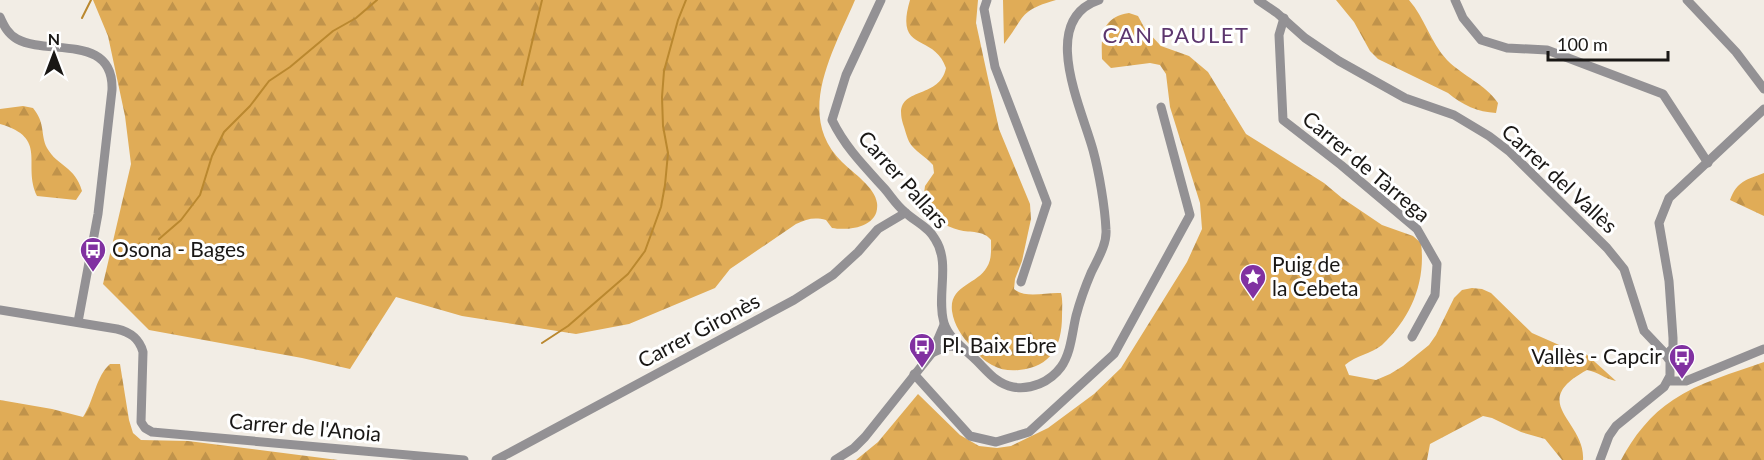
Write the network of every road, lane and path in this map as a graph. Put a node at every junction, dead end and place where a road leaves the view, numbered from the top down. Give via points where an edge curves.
1 (881, 0) edge
2 (987, 0) edge
3 (1099, 0) edge
4 (1258, 0) edge
5 (1455, 0) edge
6 (1687, 0) edge
7 (0, 17) edge
8 (1284, 18) junction
9 (1764, 89) edge
10 (1161, 106) dead end
11 (1764, 109) edge
12 (1708, 163) junction
13 (905, 213) junction
14 (1021, 282) dead end
15 (0, 310) edge
16 (78, 322) junction
17 (944, 325) junction
18 (1412, 337) dead end
19 (961, 347) junction
20 (1764, 349) edge
21 (932, 353) junction
22 (1666, 355) junction
23 (914, 374) junction
24 (1668, 381) junction
25 (464, 460) edge
26 (496, 460) edge
27 (835, 460) edge
28 (1600, 460) edge

1 - 13 street, Carrer Pallars via 846,75 832,120 840,138
2 - 14 street via 984,9 995,67 1047,203
3 - 19 street via 1077,13 1069,27 1068,46 1073,88 1094,155 1106,239 1079,304 1065,359 1060,368 1036,386 1016,387 997,381
4 - 8 street, Carrer del Vallès
5 - 12 street via 1463,18 1481,40 1507,48 1546,50 1663,94
6 - 9 street via 1736,52
7 - 16 street via 16,39 85,51 103,62 111,74 98,214
8 - 18 street, Carrer de Tàrrega via 1279,35 1283,120 1417,229 1437,264 1435,295
8 - 22 street, Carrer del Vallès via 1339,61 1405,98 1454,115 1510,152 1624,268 1644,331
10 - 23 street via 1190,216 1114,354 1029,432 996,442 970,436
11 - 12 street
12 - 22 street via 1670,198 1659,223 1673,338 1673,348
13 - 17 street, Carrer Pallars via 921,222 936,239 942,260
13 - 26 street, Carrer Gironès via 878,229 833,275 794,300
15 - 16 street
16 - 25 street, Carrer de l'Anoia via 124,330 139,342 143,359 140,418 145,428 158,433
17 - 19 street
17 - 21 street
19 - 21 street via 948,346
20 - 24 street via 1686,381
21 - 23 street
22 - 24 street via 1671,367
23 - 27 street via 865,437
24 - 28 street via 1616,426

